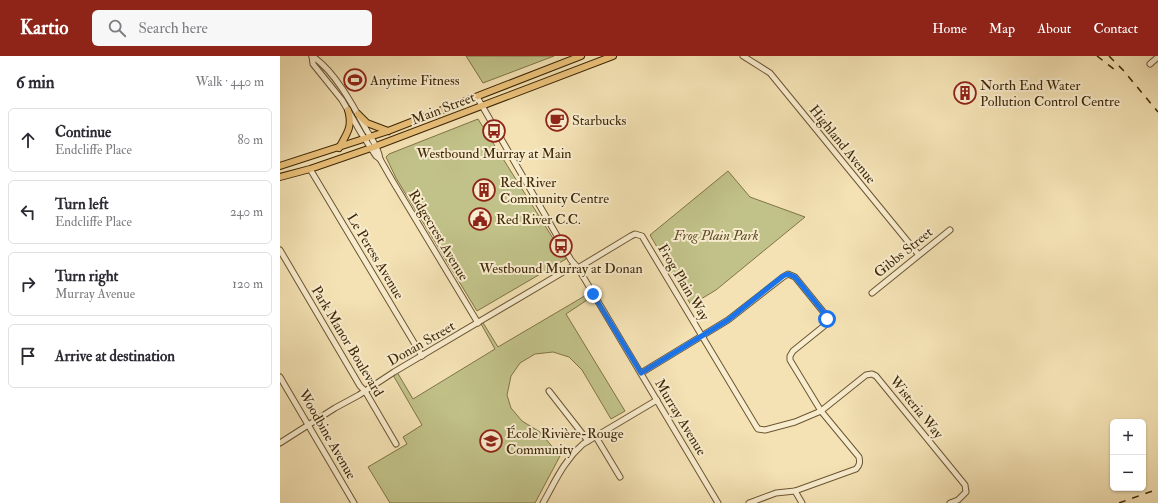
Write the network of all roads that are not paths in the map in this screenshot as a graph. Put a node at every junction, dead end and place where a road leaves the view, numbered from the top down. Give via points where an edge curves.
1 (312, 56) edge
2 (581, 56) edge
3 (613, 56) edge
4 (743, 56) edge
5 (1158, 57) edge
6 (1150, 64) dead end
7 (477, 96) junction
8 (482, 106) junction
9 (348, 110) junction
10 (358, 114) junction
11 (388, 130) junction
12 (368, 138) junction
13 (339, 148) junction
14 (373, 148) junction
15 (280, 166) edge
16 (310, 169) junction
17 (280, 177) edge
18 (950, 230) dead end
19 (280, 250) edge
20 (918, 254) junction
21 (577, 267) junction
22 (872, 293) dead end
23 (478, 323) junction
24 (702, 336) junction
25 (422, 356) junction
26 (641, 373) junction
27 (280, 377) edge
28 (365, 391) junction
29 (549, 391) dead end
30 (657, 400) junction
31 (821, 410) junction
32 (309, 425) junction
33 (596, 437) junction
34 (588, 440) junction
35 (280, 443) edge
36 (396, 444) dead end
37 (620, 477) dead end
38 (795, 491) junction
39 (544, 502) edge
40 (354, 503) edge
41 (551, 503) edge
42 (718, 503) edge
43 (749, 503) edge
44 (802, 503) edge
45 (950, 503) edge

1 - 9 street, Ridgecrest Avenue via 313,64
1 - 10 street, Ridgecrest Avenue via 319,60 336,81
2 - 7 main road, Main Street
3 - 8 main road, Main Street
4 - 20 street, Highland Avenue via 770,73
5 - 6 street
7 - 8 street, Murray Avenue
7 - 11 main road, Main Street
8 - 14 main road, Main Street
8 - 21 street, Murray Avenue
9 - 12 street, Ridgecrest Avenue
9 - 13 main road via 350,127
10 - 11 main road via 367,123
10 - 12 street, Ridgecrest Avenue
11 - 12 main road, Main Street
12 - 13 main road, Main Street
12 - 14 street, Ridgecrest Avenue
13 - 15 main road, Main Street
14 - 16 main road, Main Street
14 - 23 street, Ridgecrest Avenue
16 - 17 main road, Main Street
16 - 25 street, Le Peress Avenue
18 - 20 street, Gibbs Street
19 - 28 street, Park Manor Boulevard
20 - 22 street, Gibbs Street
21 - 23 street, Donan Street
21 - 24 street, Frog Plain Way via 635,234 642,236
21 - 26 street, Murray Avenue
23 - 25 street, Donan Street
24 - 26 street
24 - 31 street, Frog Plain Way via 758,429 765,430 795,422
24 - 31 street via 728,320 783,276 792,275 827,319 824,326 790,356
25 - 28 street, Donan Street
26 - 30 street, Murray Avenue
27 - 32 street, Woodbine Avenue
28 - 32 street, Donan Street
28 - 36 street, Park Manor Boulevard
29 - 34 street
30 - 33 street
30 - 42 street, Murray Avenue
31 - 38 street via 859,457 859,466
31 - 45 street, Wisteria Way via 866,375 876,376 965,485 966,492 963,496
32 - 35 street, Donan Street
32 - 40 street, Woodbine Avenue
33 - 34 street
33 - 37 street
34 - 39 street via 567,460
38 - 43 street via 776,493
38 - 44 street
39 - 41 street

